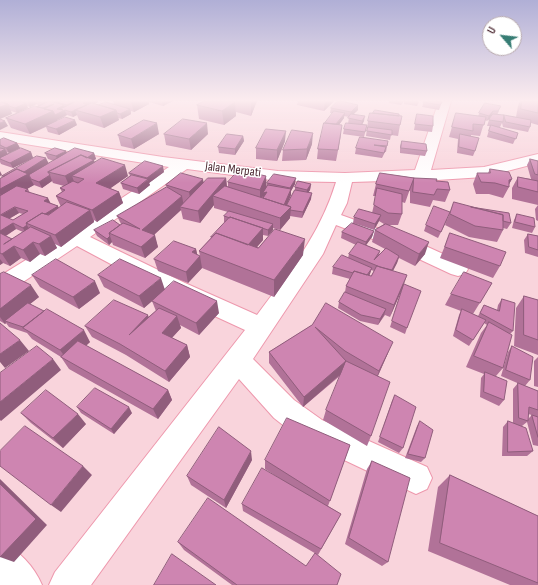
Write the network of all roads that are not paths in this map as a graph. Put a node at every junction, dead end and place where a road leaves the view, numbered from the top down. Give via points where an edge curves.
1 (436, 128) edge
2 (0, 136) edge
3 (538, 158) edge
4 (183, 165) junction
5 (421, 176) junction
6 (345, 178) junction
7 (331, 218) junction
8 (76, 237) junction
9 (458, 269) dead end
10 (0, 286) edge
11 (260, 327) junction
12 (238, 360) junction
13 (416, 478) dead end
14 (0, 560) edge
15 (23, 585) edge
16 (68, 585) edge

1 - 5 street
2 - 4 street, Jalan Merpati
3 - 5 street, Jalan Merpati via 484,172
4 - 6 street, Jalan Merpati via 278,176
4 - 8 street
5 - 6 street, Jalan Merpati
6 - 7 street
7 - 9 street via 391,238
7 - 11 street via 313,254
8 - 10 street
8 - 11 street via 183,292
11 - 12 street
12 - 13 street via 284,409 312,430
12 - 16 street
14 - 15 street

